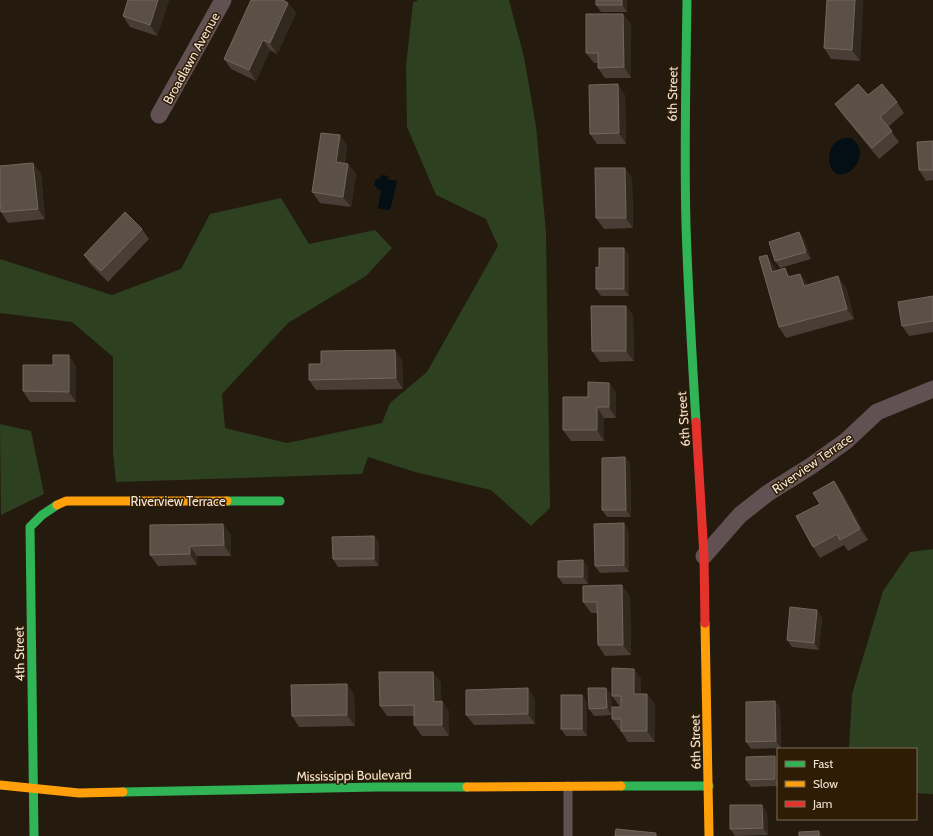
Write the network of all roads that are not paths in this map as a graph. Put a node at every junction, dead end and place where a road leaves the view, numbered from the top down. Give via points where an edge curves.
1 (223, 0) edge
2 (687, 0) edge
3 (159, 115) dead end
4 (933, 389) edge
5 (280, 501) dead end
6 (75, 502) joint
7 (704, 556) junction
8 (0, 785) edge
9 (568, 786) junction
10 (709, 786) junction
11 (34, 789) junction
12 (34, 836) edge
13 (568, 836) edge
14 (709, 836) edge

1 - 3 street, Broadlawn Avenue
2 - 7 street, 6th Street via 686,231
4 - 7 street, Riverview Terrace via 877,412 846,441 768,493 740,515
5 - 6 street, Riverview Terrace
6 - 11 street, 4th Street via 66,501 53,506 39,516 30,527
7 - 10 street, 6th Street
8 - 11 street, Mississippi Boulevard
9 - 10 street, Mississippi Boulevard
9 - 11 street, Mississippi Boulevard via 79,793
9 - 13 lane
10 - 14 street, 6th Street
11 - 12 street, 4th Street

